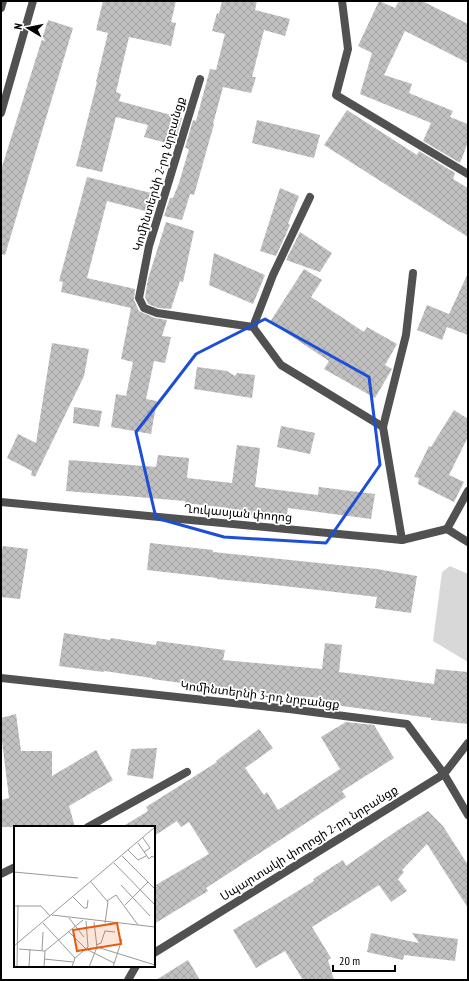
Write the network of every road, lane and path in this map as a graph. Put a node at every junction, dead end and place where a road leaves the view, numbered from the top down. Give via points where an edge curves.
1 (3, 1) edge
2 (33, 1) edge
3 (342, 1) edge
4 (1, 8) edge
5 (200, 79) dead end
6 (1, 113) edge
7 (468, 174) edge
8 (310, 197) dead end
9 (413, 273) dead end
10 (252, 327) junction
11 (383, 428) junction
12 (468, 491) edge
13 (1, 502) edge
14 (447, 529) junction
15 (402, 540) junction
16 (468, 542) edge
17 (1, 678) edge
18 (468, 743) edge
19 (187, 772) dead end
20 (444, 774) junction
21 (468, 815) edge
22 (90, 826) edge
23 (14, 868) edge
24 (1, 874) edge
25 (155, 952) edge
26 (135, 967) edge
27 (128, 980) edge

1 - 4 street
2 - 6 street
3 - 7 street via 348,49 336,95
5 - 10 street, Կոմինտերնի 2-րդ նրբանցք via 148,246 139,298 144,308 157,313
8 - 10 street via 272,275
9 - 11 street via 406,335
10 - 11 street via 281,365
11 - 15 street
12 - 14 street
13 - 15 street, Ղուկասյան փողոց
14 - 15 street, Ղուկասյան փողոց
14 - 16 street
17 - 20 street, Կոմինտերնի 3-րդ նրբանցք via 407,724
18 - 20 street, Սպարտակի փողոցի 2-րդ նրբանցք
19 - 22 street
20 - 21 street, Կոմինտերնի 3-րդ նրբանցք
20 - 25 street, Սպարտակի փողոցի 2-րդ նրբանցք
23 - 24 street
26 - 27 street

